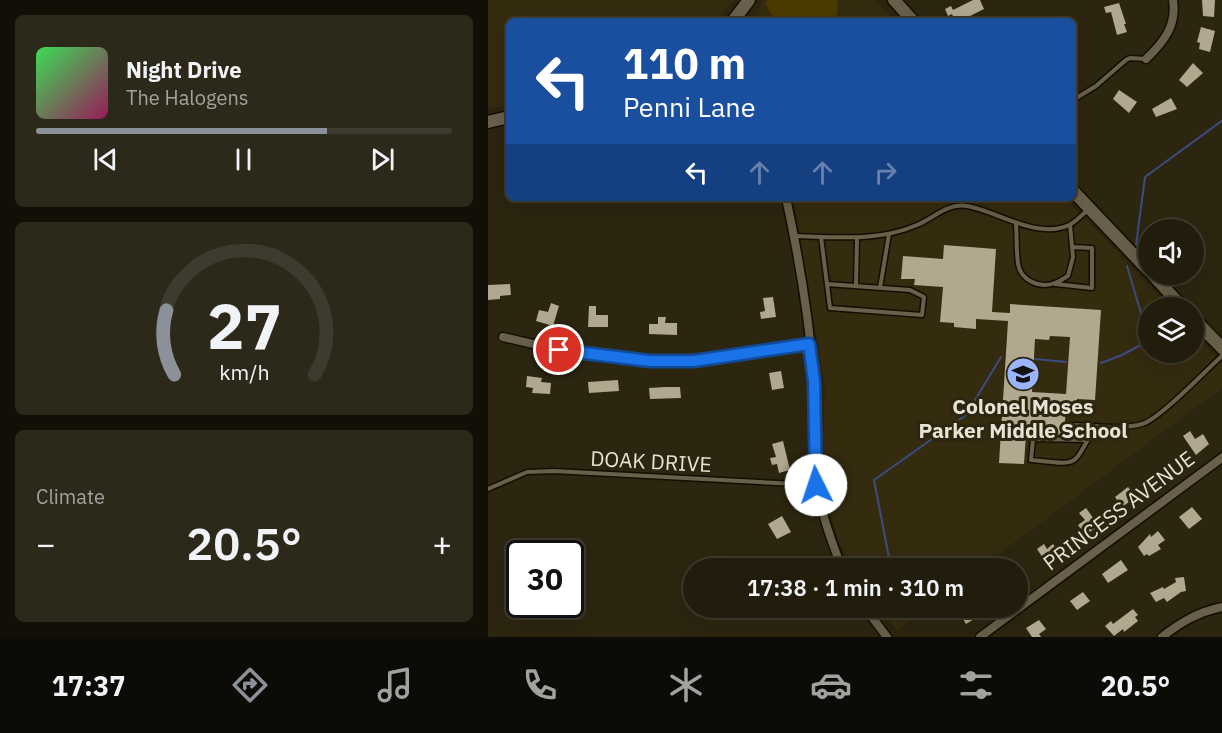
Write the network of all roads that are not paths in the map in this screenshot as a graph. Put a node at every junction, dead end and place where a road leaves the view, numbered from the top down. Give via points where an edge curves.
1 (749, 0) edge
2 (894, 0) edge
3 (1173, 0) edge
4 (735, 18) edge
5 (910, 18) edge
6 (1146, 58) joint
7 (1076, 98) edge
8 (506, 118) edge
9 (488, 122) edge
10 (1076, 194) edge
11 (787, 201) edge
12 (1090, 208) junction
13 (1016, 224) junction
14 (1070, 225) junction
15 (889, 234) junction
16 (795, 236) junction
17 (821, 237) junction
18 (857, 238) junction
19 (1072, 247) junction
20 (1138, 259) edge
21 (827, 284) junction
22 (1055, 284) junction
23 (1162, 285) edge
24 (856, 286) junction
25 (880, 288) junction
26 (1173, 297) edge
27 (1204, 329) edge
28 (503, 337) dead end
29 (809, 344) junction
30 (1223, 349) edge
31 (1223, 354) edge
32 (1068, 424) dead end
33 (1096, 425) junction
34 (1088, 440) junction
35 (1223, 457) edge
36 (816, 485) junction
37 (488, 489) edge
38 (838, 558) edge
39 (1223, 607) edge
40 (873, 618) edge
41 (887, 637) edge
42 (980, 637) edge
43 (1162, 637) edge

1 - 4 main road
2 - 5 main road
3 - 6 street via 1174,14 1168,34
6 - 7 lane via 1126,60
8 - 9 main road
10 - 12 main road
11 - 16 street
12 - 14 lane
12 - 20 main road
13 - 14 lane via 1055,229
13 - 15 lane via 968,206 956,206
13 - 22 lane via 1018,265 1023,275 1031,283
14 - 19 lane
15 - 18 lane
15 - 25 lane
16 - 17 lane
16 - 29 street
17 - 18 lane
17 - 21 lane
18 - 24 lane
19 - 22 lane via 1068,276
19 - 22 lane via 1092,248 1092,288
21 - 24 lane
21 - 25 lane via 830,308 922,315 924,297 910,290
23 - 26 main road
24 - 25 lane
27 - 30 main road
28 - 29 street via 559,350 650,361 694,361
29 - 36 street via 814,381
31 - 33 lane via 1145,423
32 - 33 lane
33 - 34 lane
34 - 34 lane via 1078,459 1070,464 1031,460 1033,439
35 - 42 street, PRINCESS AVENUE
36 - 37 lane, DOAK DRIVE via 554,471 527,472
36 - 38 street
39 - 43 street via 1185,620
40 - 41 street

